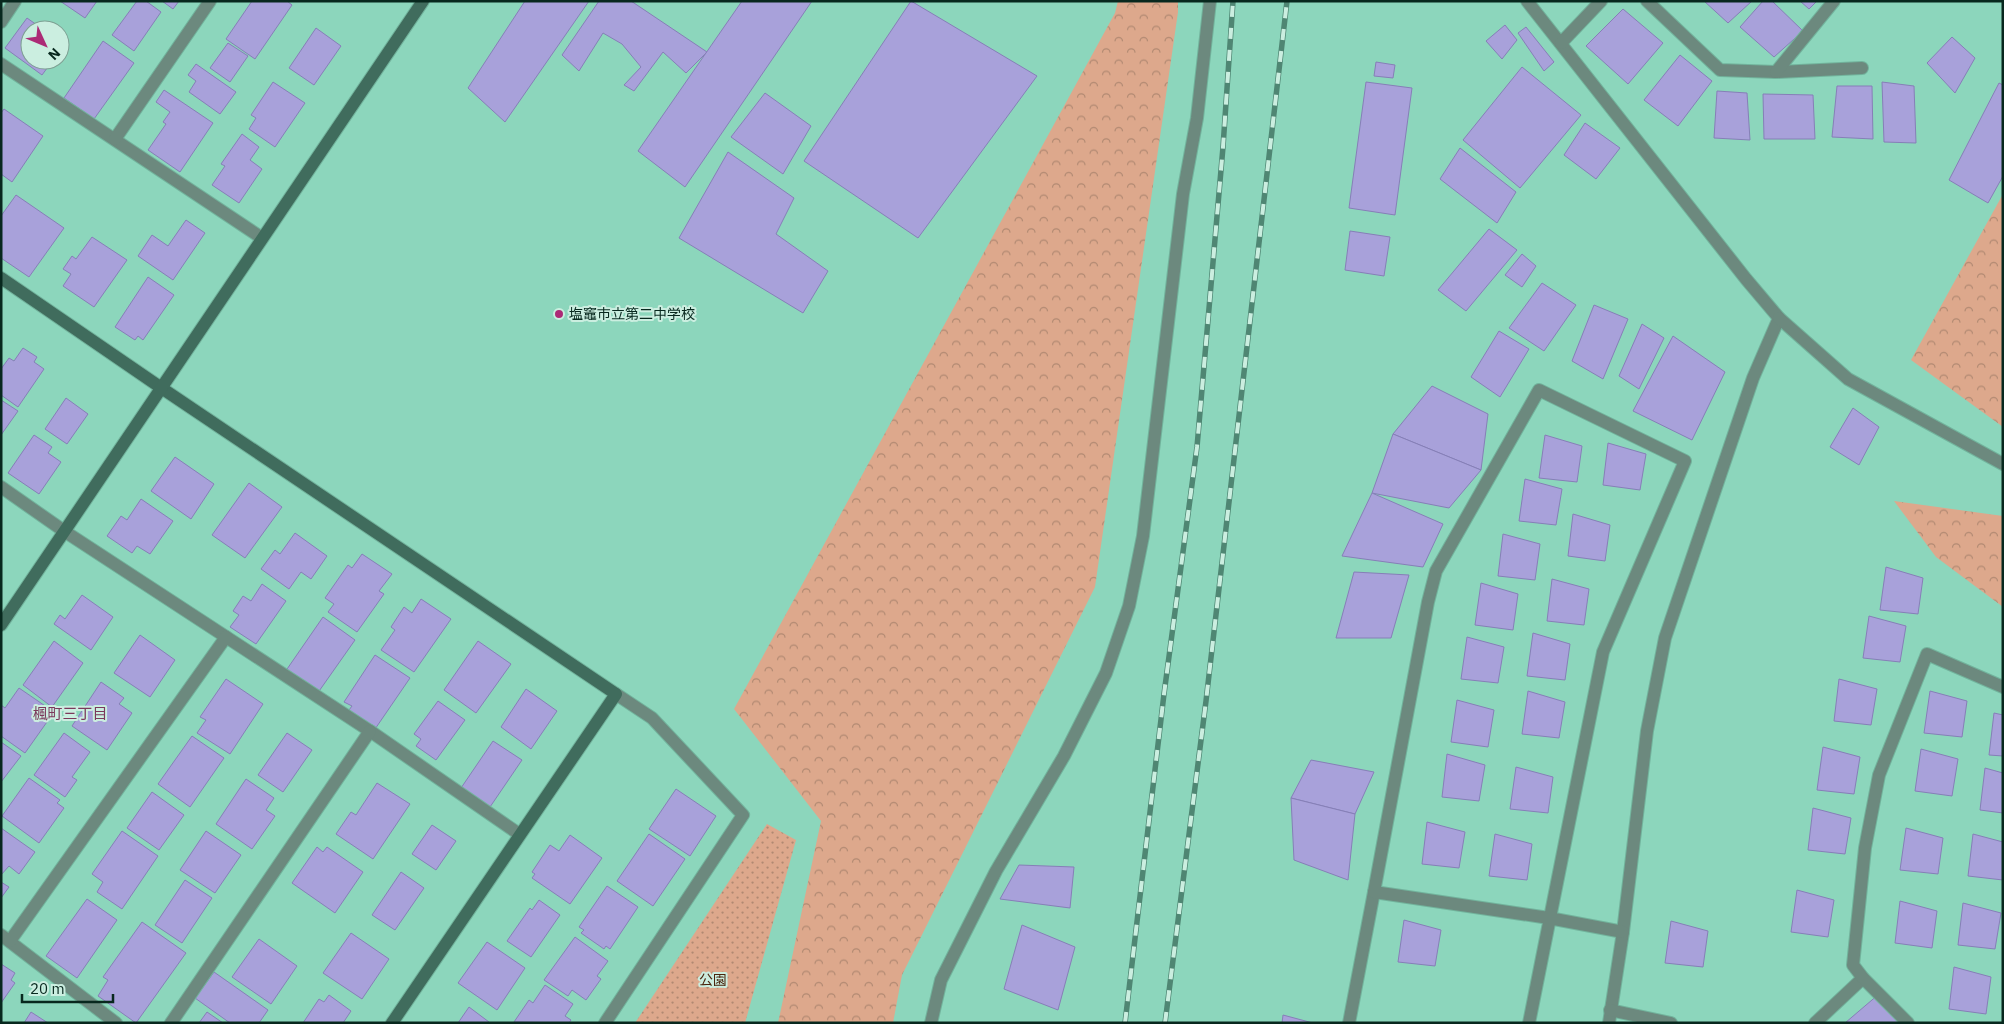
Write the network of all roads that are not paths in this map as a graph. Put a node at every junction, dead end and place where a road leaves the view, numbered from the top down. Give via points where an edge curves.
1 (15, 1) edge
2 (210, 1) edge
3 (423, 1) edge
4 (1210, 1) edge
5 (1528, 1) edge
6 (1601, 1) edge
7 (1647, 1) edge
8 (1834, 1) edge
9 (1, 22) edge
10 (1560, 43) junction
11 (1, 64) edge
12 (1862, 68) dead end
13 (1776, 72) junction
14 (115, 139) junction
15 (262, 238) junction
16 (1, 278) edge
17 (1779, 318) junction
18 (160, 387) junction
19 (2003, 464) edge
20 (1, 487) edge
21 (64, 532) junction
22 (1, 625) edge
23 (226, 637) junction
24 (2003, 687) edge
25 (616, 694) junction
26 (370, 731) junction
27 (520, 834) junction
28 (1374, 892) junction
29 (1549, 918) junction
30 (1623, 932) junction
31 (6, 938) edge
32 (1863, 978) junction
33 (1610, 1010) junction
34 (116, 1023) edge
35 (171, 1023) edge
36 (392, 1023) edge
37 (605, 1023) edge
38 (932, 1023) edge
39 (1349, 1023) edge
40 (1529, 1023) edge
41 (1609, 1023) edge
42 (1671, 1023) edge
43 (1815, 1023) edge
44 (1908, 1023) edge

1 - 9 street
2 - 14 street
3 - 15 street
4 - 38 street via 1142,536 1129,606 1106,673 1064,756 996,871 941,980
5 - 10 street
6 - 10 street
7 - 13 street via 1720,70
8 - 13 street
10 - 17 street
11 - 14 street
12 - 13 street
14 - 15 street
15 - 18 street
16 - 18 street
17 - 19 street via 1848,379
17 - 30 street via 1753,378 1665,638 1648,731
18 - 21 street
18 - 25 street
20 - 21 street
21 - 22 street
21 - 23 street
23 - 26 street
23 - 31 street
24 - 32 street via 1927,654 1878,775 1865,848 1854,965
25 - 27 street
25 - 37 street via 652,718 743,815
26 - 27 street
26 - 35 street
27 - 36 street
28 - 29 street
28 - 29 street via 1436,571 1539,390 1685,461 1603,652
28 - 39 street
29 - 30 street
29 - 40 street
30 - 33 street
31 - 34 street
32 - 43 street
32 - 44 street
33 - 41 street
33 - 42 street

